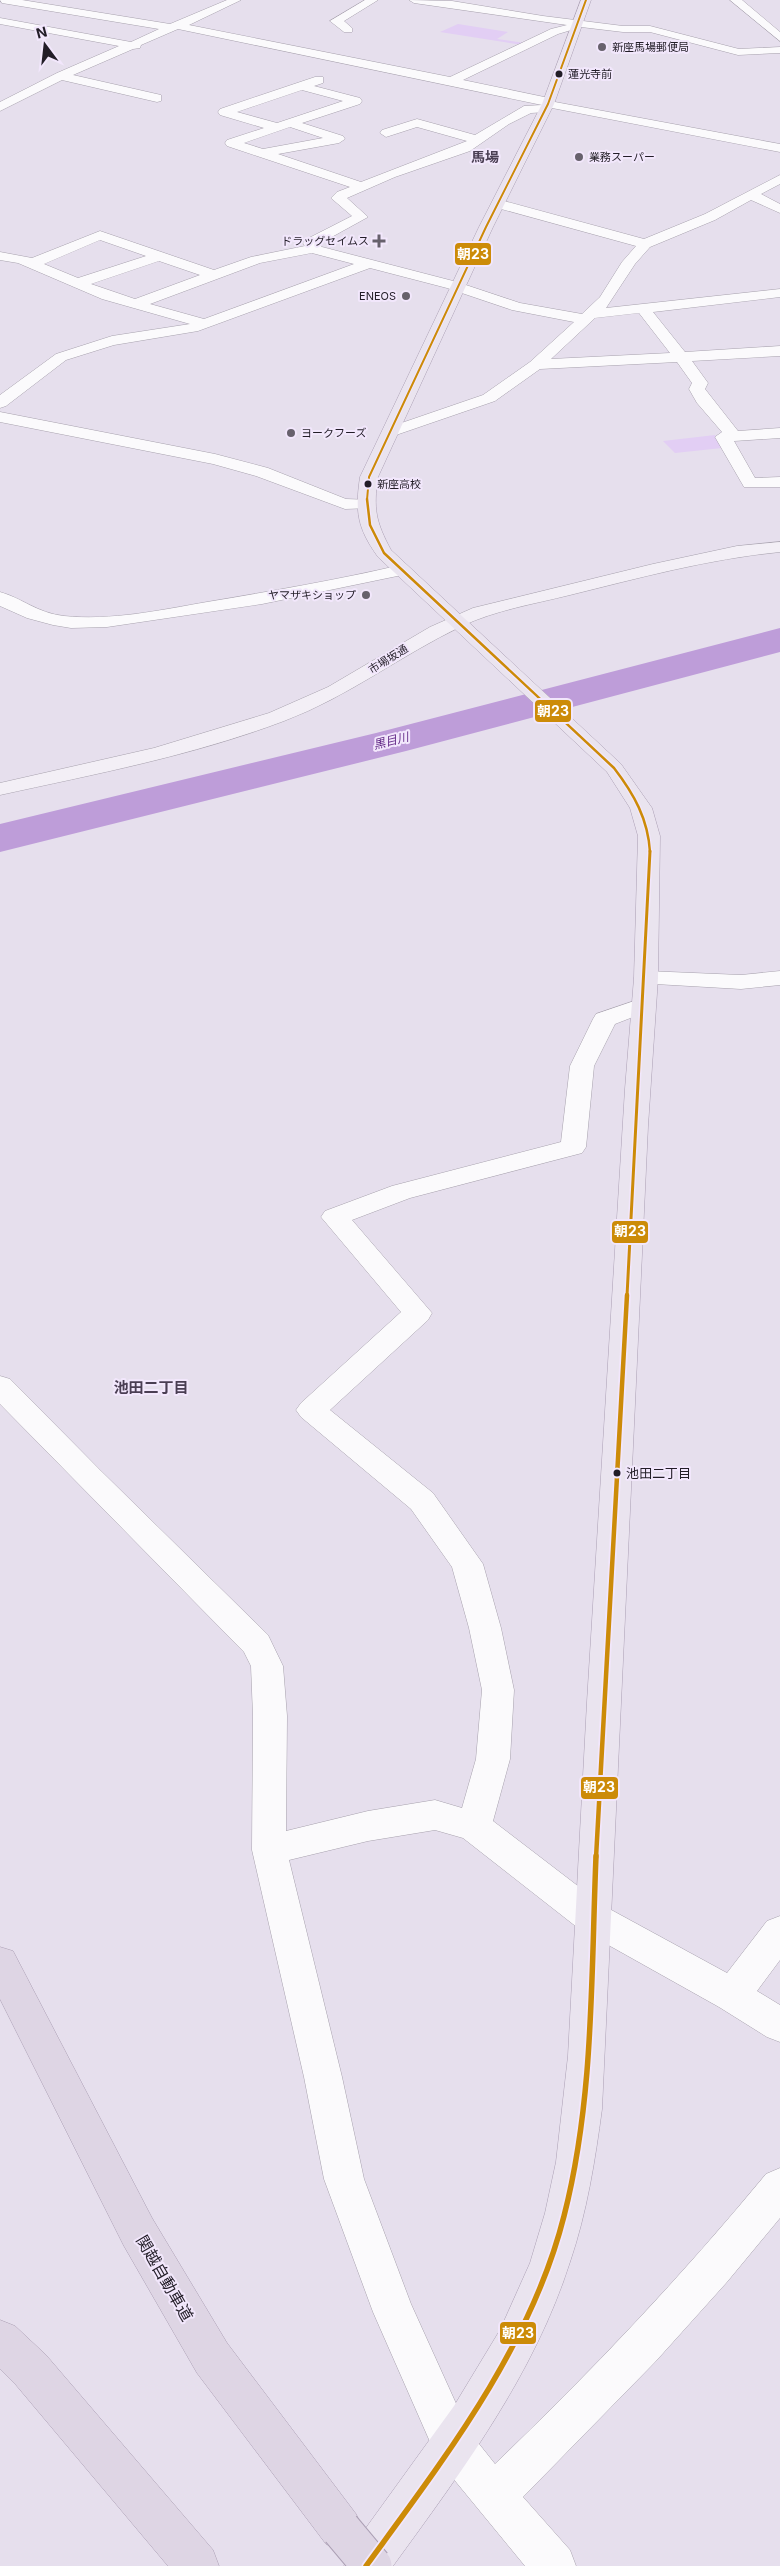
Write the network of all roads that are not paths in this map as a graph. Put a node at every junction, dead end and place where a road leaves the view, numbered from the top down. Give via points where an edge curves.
1 (2, 0) edge
2 (236, 0) edge
3 (373, 0) edge
4 (414, 0) edge
5 (586, 0) edge
6 (735, 0) edge
7 (456, 2) edge
8 (505, 3) dead end
9 (63, 10) junction
10 (491, 10) junction
11 (753, 16) junction
12 (771, 16) dead end
13 (0, 22) edge
14 (577, 25) junction
15 (175, 27) junction
16 (348, 30) dead end
17 (779, 36) edge
18 (136, 46) junction
19 (780, 50) edge
20 (366, 65) junction
21 (347, 71) dead end
22 (61, 76) junction
23 (329, 77) dead end
24 (454, 80) junction
25 (302, 86) junction
26 (157, 98) dead end
27 (548, 105) junction
28 (0, 107) edge
29 (289, 123) junction
30 (276, 127) junction
31 (386, 133) dead end
32 (477, 140) junction
33 (780, 148) edge
34 (262, 153) junction
35 (780, 179) edge
36 (361, 186) junction
37 (750, 194) junction
38 (499, 204) junction
39 (780, 209) edge
40 (644, 244) junction
41 (314, 248) junction
42 (0, 256) edge
43 (160, 256) junction
44 (31, 264) junction
45 (367, 264) junction
46 (213, 275) junction
47 (78, 283) junction
48 (459, 288) junction
49 (780, 293) edge
50 (135, 304) junction
51 (643, 309) junction
52 (588, 317) junction
53 (203, 324) junction
54 (780, 350) edge
55 (682, 356) junction
56 (536, 365) junction
57 (0, 403) edge
58 (0, 417) edge
59 (390, 432) junction
60 (780, 433) edge
61 (734, 436) junction
62 (780, 482) edge
63 (365, 504) junction
64 (780, 547) edge
65 (401, 570) junction
66 (0, 598) edge
67 (456, 620) junction
68 (0, 789) edge
69 (780, 978) edge
70 (644, 991) junction
71 (0, 1386) edge
72 (474, 1826) junction
73 (269, 1850) junction
74 (592, 1917) junction
75 (780, 1932) edge
76 (0, 1964) edge
77 (732, 1995) junction
78 (780, 2025) edge
79 (780, 2187) edge
80 (0, 2341) edge
81 (453, 2444) junction
82 (493, 2496) junction
83 (197, 2566) edge
84 (366, 2566) edge
85 (372, 2566) edge
86 (554, 2566) edge

1 - 9 street
2 - 15 street
3 - 16 street via 336,22
4 - 7 street
5 - 14 main road
6 - 11 street
7 - 10 street
8 - 10 street
9 - 13 street
9 - 15 street
10 - 14 street
11 - 12 street
11 - 17 street
13 - 18 street
14 - 19 street via 650,29 738,52
14 - 24 street via 555,31
14 - 27 main road
15 - 18 street
15 - 20 street
18 - 22 street
20 - 21 street
20 - 24 street
22 - 26 street
22 - 28 street
23 - 25 street
24 - 27 street
25 - 29 street via 356,101
25 - 30 street via 224,112
27 - 32 street via 528,109
27 - 33 street
27 - 38 main road
29 - 30 street
29 - 34 street via 339,139
30 - 34 street via 231,142
31 - 32 street via 417,123
32 - 36 street via 465,148
34 - 36 street
35 - 37 street
36 - 41 street via 338,198 361,217 310,243
37 - 39 street
37 - 40 street via 710,217
38 - 40 street
38 - 48 main road
40 - 52 street via 606,300
41 - 45 street
41 - 46 street via 256,260
42 - 44 street
43 - 44 street via 100,235
43 - 46 street
43 - 47 street
44 - 47 street
45 - 48 street
45 - 53 street
46 - 50 street
47 - 50 street
48 - 52 street via 530,310
48 - 59 main road
49 - 51 street
50 - 53 street
51 - 52 street
51 - 55 street
52 - 56 street
53 - 57 street via 173,333 112,341 61,357
54 - 55 street
55 - 56 street
55 - 61 street via 700,383 697,389 703,400
56 - 59 street via 489,398
58 - 63 street via 215,459 262,472 335,501
59 - 63 main road via 369,477
60 - 61 street
61 - 62 street via 723,437 750,483
63 - 65 main road via 375,541
64 - 67 street, 市場坂通 via 737,551 653,569 521,600
65 - 66 street via 260,599 107,621 70,622 38,615
65 - 67 main road
67 - 68 street, 市場坂通 via 315,701 250,727
67 - 70 main road via 584,739 628,786 649,836
69 - 70 street
70 - 72 street via 605,1019 582,1066 573,1147 401,1192 334,1217 418,1313 311,1410 422,1501 467,1564 498,1690 493,1759
70 - 74 main road
71 - 73 street via 257,1644 267,1666 270,1716
72 - 73 street via 435,1815 368,1826
72 - 74 street
73 - 81 street via 344,2179 394,2312
74 - 77 street
74 - 81 main road via 584,2107 557,2240 533,2307
75 - 77 street
76 - 85 highway, 関越自動車道, bridge via 34,2024 138,2232 212,2358
77 - 78 street
79 - 82 street via 727,2255 554,2438
80 - 83 highway via 30,2370
81 - 82 street
81 - 84 main road
82 - 86 street

